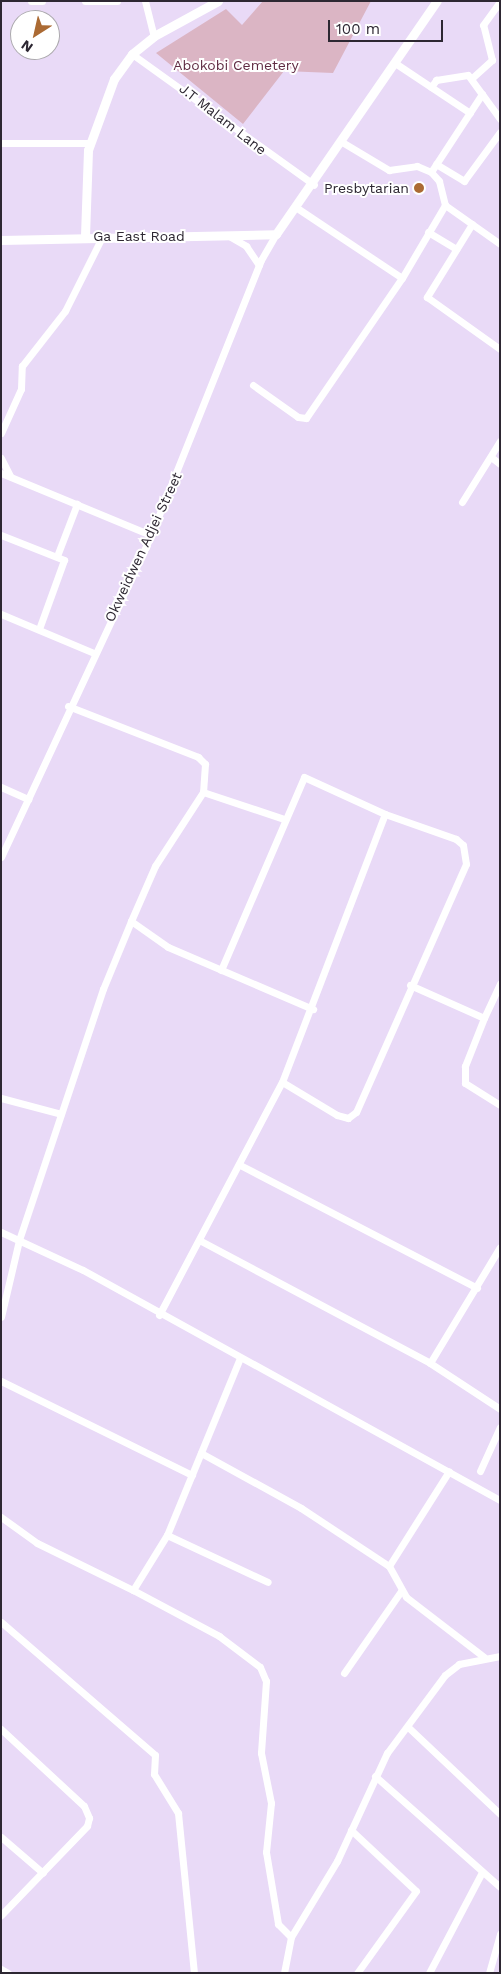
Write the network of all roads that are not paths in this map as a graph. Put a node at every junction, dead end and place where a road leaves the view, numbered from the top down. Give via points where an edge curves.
1 (31, 1) edge
2 (42, 1) edge
3 (85, 1) edge
4 (117, 1) edge
5 (145, 1) edge
6 (218, 1) edge
7 (437, 1) edge
8 (500, 2) edge
9 (154, 36) junction
10 (132, 54) junction
11 (395, 63) junction
12 (472, 78) junction
13 (431, 87) junction
14 (482, 94) junction
15 (470, 113) junction
16 (500, 119) edge
17 (500, 132) edge
18 (342, 142) junction
19 (1, 143) edge
20 (91, 143) junction
21 (436, 164) junction
22 (431, 172) junction
23 (314, 185) junction
24 (445, 205) junction
25 (297, 208) junction
26 (472, 224) junction
27 (428, 232) junction
28 (276, 233) junction
29 (85, 236) junction
30 (228, 236) junction
31 (102, 237) junction
32 (1, 240) edge
33 (500, 244) edge
34 (456, 249) junction
35 (259, 265) junction
36 (402, 278) junction
37 (500, 349) edge
38 (253, 385) dead end
39 (1, 433) edge
40 (500, 441) edge
41 (491, 457) junction
42 (1, 458) edge
43 (500, 464) edge
44 (1, 473) edge
45 (10, 476) junction
46 (462, 502) dead end
47 (77, 504) junction
48 (151, 534) junction
49 (1, 535) edge
50 (56, 556) junction
51 (1, 614) edge
52 (39, 629) junction
53 (94, 653) junction
54 (68, 706) junction
55 (1, 787) edge
56 (203, 792) junction
57 (28, 799) junction
58 (385, 814) junction
59 (284, 819) junction
60 (1, 857) edge
61 (131, 921) junction
62 (221, 970) junction
63 (500, 983) edge
64 (410, 985) junction
65 (313, 1009) junction
66 (484, 1018) junction
67 (282, 1082) junction
68 (1, 1098) edge
69 (500, 1105) edge
70 (61, 1114) junction
71 (240, 1165) junction
72 (1, 1232) edge
73 (19, 1240) junction
74 (201, 1241) junction
75 (500, 1246) edge
76 (477, 1288) junction
77 (159, 1315) junction
78 (1, 1316) edge
79 (240, 1358) junction
80 (430, 1363) junction
81 (1, 1382) edge
82 (500, 1409) edge
83 (500, 1427) edge
84 (201, 1453) junction
85 (449, 1471) junction
86 (480, 1471) dead end
87 (192, 1475) junction
88 (500, 1500) edge
89 (1, 1517) edge
90 (168, 1535) junction
91 (389, 1566) junction
92 (268, 1582) dead end
93 (133, 1590) junction
94 (401, 1591) junction
95 (1, 1622) edge
96 (500, 1656) edge
97 (484, 1657) junction
98 (344, 1673) dead end
99 (408, 1727) junction
100 (1, 1729) edge
101 (375, 1776) junction
102 (500, 1814) edge
103 (351, 1830) junction
104 (1, 1837) edge
105 (482, 1872) junction
106 (43, 1873) junction
107 (500, 1887) edge
108 (1, 1915) edge
109 (500, 1934) edge
110 (291, 1937) junction
111 (1, 1969) edge
112 (8, 1973) edge
113 (194, 1973) edge
114 (284, 1973) edge
115 (357, 1973) edge
116 (429, 1973) edge
117 (488, 1973) edge

1 - 2 street
3 - 4 street
5 - 9 street
6 - 9 street
7 - 11 street
8 - 12 street via 483,25 492,60
9 - 10 street
10 - 20 street via 114,79
10 - 23 street, J.T Malam Lane
11 - 13 street
11 - 18 street
12 - 13 street via 441,79
12 - 14 street
13 - 15 street
14 - 15 street
14 - 16 street
15 - 21 street
17 - 21 street via 464,181
18 - 22 street via 389,170 417,166
18 - 23 street
19 - 20 street
20 - 29 street
21 - 22 street
22 - 24 street via 439,181
23 - 25 street
24 - 26 street
24 - 27 street
25 - 28 street
25 - 36 street
26 - 33 street
26 - 34 street
27 - 34 street
27 - 36 street
28 - 30 street, Ga East Road
28 - 35 street, Okweidwen Adjei Street
29 - 31 street, Ga East Road
29 - 32 street, Ga East Road
30 - 31 street, Ga East Road
30 - 35 street via 246,246
31 - 39 street via 65,311 22,366 21,389
34 - 37 street via 428,301
35 - 48 street, Okweidwen Adjei Street
36 - 38 street via 306,418 298,417
40 - 41 street
41 - 43 street
41 - 46 street
42 - 45 street
44 - 45 street
45 - 47 street
47 - 48 street
47 - 50 street
48 - 53 street, Okweidwen Adjei Street
49 - 50 street
50 - 52 street via 65,564
51 - 52 street
52 - 53 street
53 - 54 street, Okweidwen Adjei Street
54 - 56 street via 198,756 205,764
54 - 57 street, Okweidwen Adjei Street
55 - 57 street
56 - 59 street
56 - 61 street via 155,866
57 - 60 street, Okweidwen Adjei Street
58 - 59 street via 306,777
58 - 64 street via 434,827 456,839 466,853 466,864
58 - 65 street
59 - 62 street
61 - 62 street via 168,946
61 - 70 street via 121,938
62 - 65 street
63 - 66 street
64 - 66 street
64 - 67 street via 352,1117 332,1112
65 - 67 street
66 - 69 street via 465,1066 465,1083
67 - 71 street
68 - 70 street
70 - 73 street
71 - 74 street
71 - 76 street
72 - 73 street
73 - 77 street via 83,1270
73 - 78 street
74 - 77 street
74 - 80 street
75 - 76 street
76 - 80 street
77 - 79 street
79 - 84 street
79 - 85 street
80 - 82 street
81 - 87 street
83 - 86 street
84 - 87 street
84 - 91 street via 301,1508
85 - 88 street
85 - 91 street
87 - 90 street
89 - 93 street via 37,1543
90 - 92 street
90 - 93 street
91 - 94 street
93 - 110 street via 219,1636 260,1667 266,1681 261,1753 271,1803 266,1852 278,1924
94 - 97 street
94 - 98 street
95 - 113 street via 155,1755 154,1774 178,1813
96 - 97 street
97 - 99 street via 459,1664 445,1675
99 - 101 street
99 - 102 street
100 - 106 street via 84,1806 89,1818 87,1826
101 - 103 street
101 - 105 street
103 - 110 street
103 - 115 street via 416,1891
104 - 106 street
105 - 107 street
105 - 116 street
106 - 108 street
109 - 117 street
110 - 114 street
111 - 112 street

